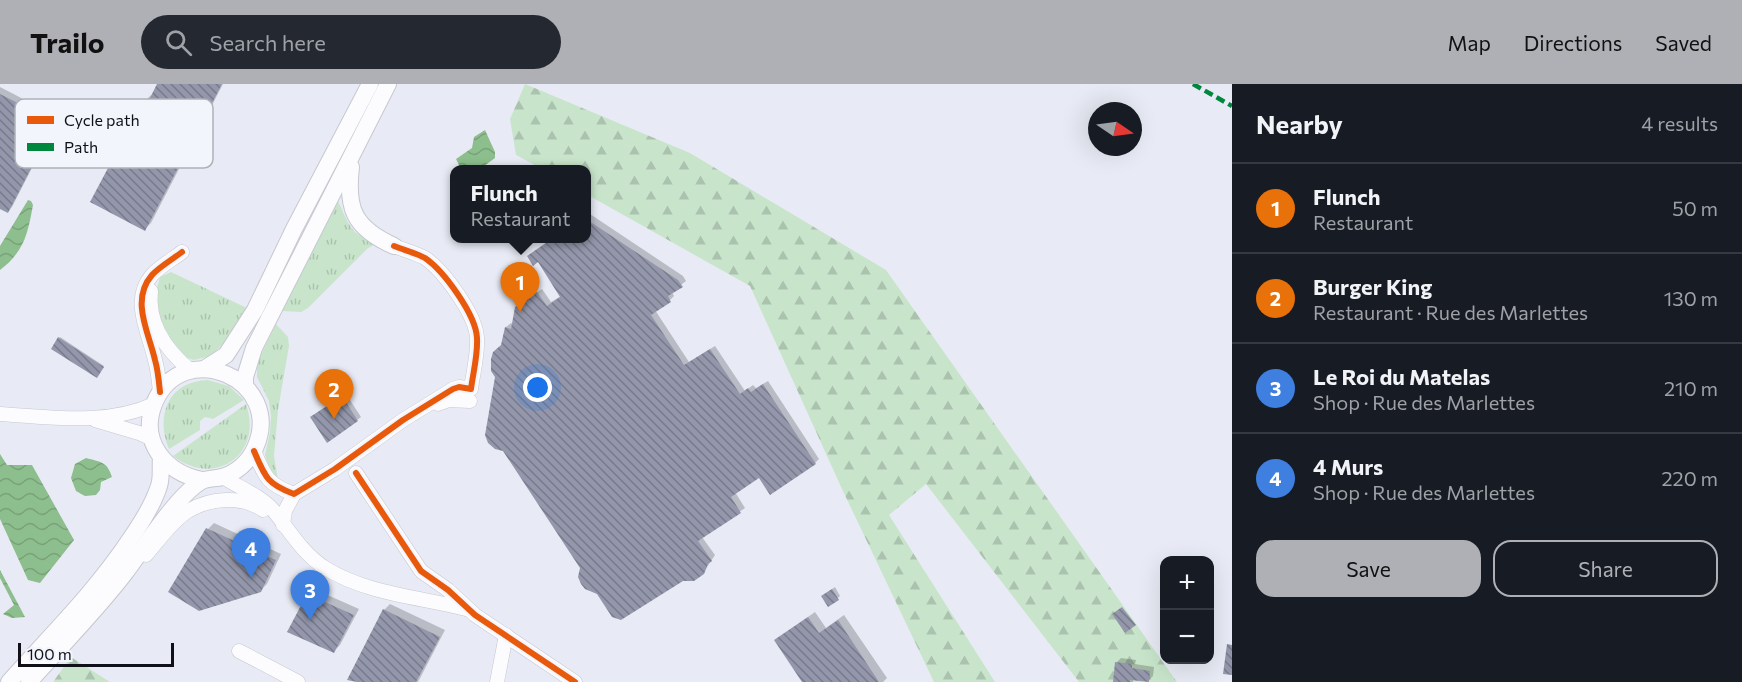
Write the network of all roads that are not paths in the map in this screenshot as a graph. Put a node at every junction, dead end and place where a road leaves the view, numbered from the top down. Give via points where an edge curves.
1 (370, 84) edge
2 (388, 84) edge
3 (352, 156) junction
4 (394, 246) joint
5 (182, 252) dead end
6 (162, 268) junction
7 (272, 294) junction
8 (262, 314) junction
9 (197, 370) junction
10 (245, 386) junction
11 (470, 395) junction
12 (157, 398) junction
13 (0, 414) edge
14 (87, 418) junction
15 (152, 439) junction
16 (254, 451) junction
17 (161, 458) junction
18 (335, 469) junction
19 (356, 473) junction
20 (223, 477) junction
21 (202, 480) junction
22 (294, 494) junction
23 (283, 525) junction
24 (124, 574) junction
25 (470, 610) junction
26 (506, 635) junction
27 (239, 651) dead end
28 (9, 682) edge
29 (29, 682) edge
30 (298, 682) edge
31 (497, 682) edge
32 (575, 682) edge

1 - 7 main road via 294,230
2 - 3 main road
3 - 4 main road via 348,189 354,214 365,229
3 - 7 main road
4 - 11 street via 432,265 449,283 476,326
5 - 6 street
6 - 9 street via 150,299 156,327 165,344
6 - 12 street via 148,281 142,298 143,318 155,360
7 - 8 main road
8 - 9 main road via 225,355
8 - 10 main road
9 - 10 main road via 222,372
9 - 12 main road via 174,379
10 - 16 main road via 260,417
11 - 18 street via 459,387 453,389
11 - 19 street via 437,404 364,455
12 - 14 street via 139,411
12 - 15 main road via 151,415
13 - 14 street
14 - 15 street
15 - 17 main road
16 - 20 main road via 238,470
16 - 22 street via 274,486
17 - 21 main road via 182,475
17 - 28 main road via 159,486 152,503 118,558
18 - 19 street
18 - 22 street
19 - 25 street via 421,571
20 - 21 main road
20 - 23 street via 272,508
21 - 24 main road via 183,497
22 - 23 street
23 - 24 street via 256,506 228,499 211,501 186,512
23 - 25 street via 313,558 348,579 370,588
24 - 29 main road
25 - 26 street
26 - 31 street
26 - 32 street
27 - 30 street

